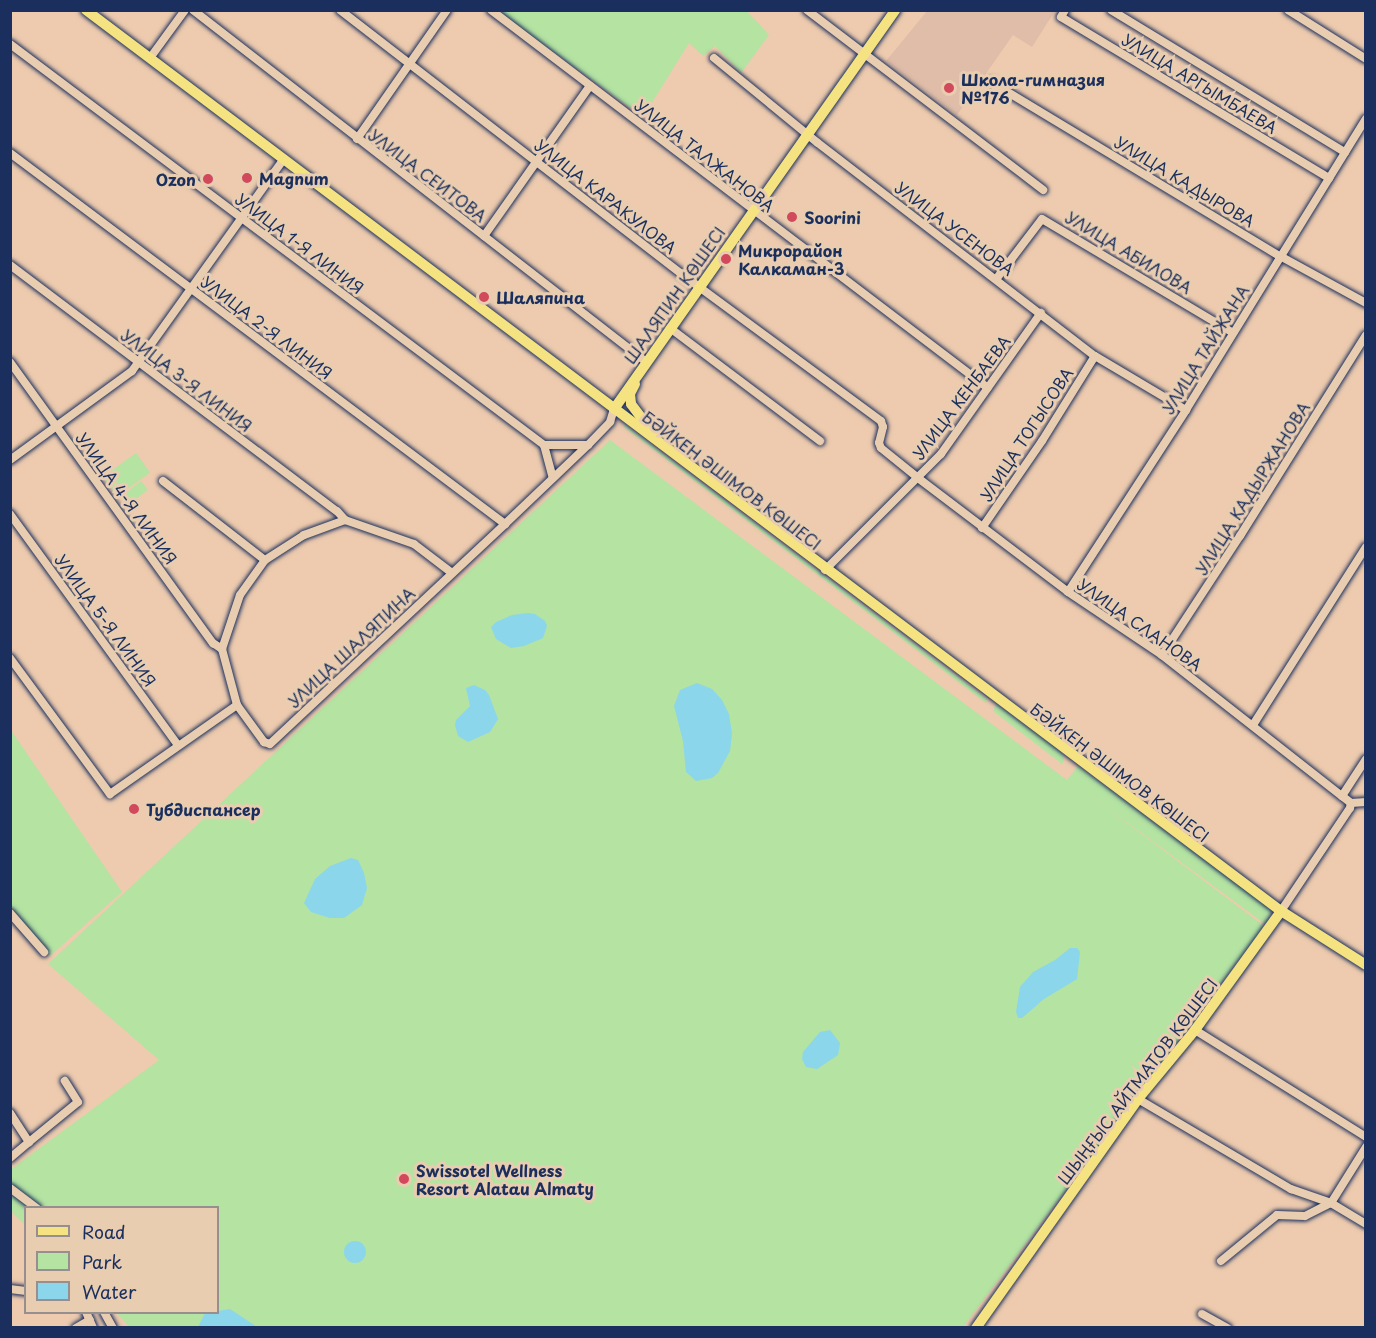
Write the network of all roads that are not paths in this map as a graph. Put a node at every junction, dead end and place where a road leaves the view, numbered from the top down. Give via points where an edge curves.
1 (86, 10) edge
2 (185, 10) edge
3 (193, 10) edge
4 (340, 10) edge
5 (447, 10) edge
6 (491, 10) edge
7 (807, 10) edge
8 (895, 10) edge
9 (1065, 10) edge
10 (1111, 10) edge
11 (1287, 10) edge
12 (10, 44) edge
13 (864, 55) junction
14 (150, 58) junction
15 (714, 58) dead end
16 (1365, 59) edge
17 (411, 64) junction
18 (991, 82) dead end
19 (590, 86) junction
20 (1365, 119) edge
21 (807, 133) junction
22 (357, 139) junction
23 (1345, 152) junction
24 (10, 153) edge
25 (283, 160) junction
26 (537, 161) junction
27 (1329, 178) junction
28 (1043, 190) dead end
29 (753, 211) junction
30 (243, 219) junction
31 (484, 236) junction
32 (1280, 256) junction
33 (10, 265) edge
34 (996, 278) junction
35 (699, 286) junction
36 (192, 290) junction
37 (1365, 303) edge
38 (1041, 313) junction
39 (670, 328) junction
40 (1233, 333) junction
41 (1365, 335) edge
42 (1095, 356) junction
43 (645, 361) junction
44 (10, 362) edge
45 (138, 362) junction
46 (988, 388) junction
47 (614, 409) junction
48 (1186, 410) junction
49 (57, 427) junction
50 (820, 441) dead end
51 (544, 445) junction
52 (588, 445) junction
53 (665, 449) junction
54 (10, 460) edge
55 (553, 478) junction
56 (918, 478) junction
57 (163, 481) dead end
58 (10, 514) edge
59 (345, 520) junction
60 (505, 524) junction
61 (982, 528) junction
62 (1365, 547) edge
63 (265, 560) junction
64 (825, 570) junction
65 (452, 573) junction
66 (1068, 592) junction
67 (222, 649) junction
68 (1162, 655) junction
69 (10, 658) edge
70 (237, 705) junction
71 (1253, 726) junction
72 (177, 744) junction
73 (1365, 759) edge
74 (1342, 796) junction
75 (1365, 802) edge
76 (1351, 803) junction
77 (1281, 911) junction
78 (10, 913) edge
79 (45, 952) dead end
80 (1365, 965) edge
81 (1195, 1030) junction
82 (65, 1081) dead end
83 (1138, 1099) junction
84 (10, 1113) edge
85 (1365, 1137) edge
86 (28, 1140) junction
87 (1365, 1147) edge
88 (10, 1158) edge
89 (10, 1188) edge
90 (1331, 1203) junction
91 (34, 1206) edge
92 (1365, 1224) edge
93 (1221, 1261) dead end
94 (105, 1314) edge
95 (1202, 1314) dead end
96 (90, 1320) edge
97 (76, 1328) edge
98 (113, 1328) edge
99 (976, 1328) edge
100 (1227, 1328) edge

1 - 14 main road, БӘЙКЕН ӘШІМОВ КӨШЕСІ
2 - 14 street
3 - 22 street, УЛИЦА СЕИТОВА
4 - 17 street, УЛИЦА КАРАКУЛОВА
5 - 17 street
6 - 19 street, УЛИЦА ТАЛЖАНОВА
7 - 13 street
8 - 13 main road, ШАЛЯПИН КӨШЕСІ
9 - 27 street, УЛИЦА АРГЫМБАЕВА via 1061,17
10 - 23 street, УЛИЦА АРГЫМБАЕВА
11 - 16 street
12 - 30 street, УЛИЦА 1-Я ЛИНИЯ
13 - 21 main road, ШАЛЯПИН КӨШЕСІ
13 - 28 street
14 - 25 main road, БӘЙКЕН ӘШІМОВ КӨШЕСІ
15 - 21 street, УЛИЦА УСЕНОВА
17 - 22 street
17 - 26 street, УЛИЦА КАРАКУЛОВА
18 - 32 street, УЛИЦА КАДЫРОВА
19 - 26 street
19 - 29 street, УЛИЦА ТАЛЖАНОВА
20 - 23 street, УЛИЦА ТАЙЖАНА
21 - 29 main road, ШАЛЯПИН КӨШЕСІ
21 - 34 street, УЛИЦА УСЕНОВА
22 - 31 street, УЛИЦА СЕИТОВА
23 - 27 street, УЛИЦА ТАЙЖАНА
24 - 36 street, УЛИЦА 2-Я ЛИНИЯ
25 - 30 street
25 - 47 main road, БӘЙКЕН ӘШІМОВ КӨШЕСІ
26 - 31 street
26 - 35 street, УЛИЦА КАРАКУЛОВА
27 - 32 street, УЛИЦА ТАЙЖАНА
29 - 35 main road, ШАЛЯПИН КӨШЕСІ
29 - 46 street, УЛИЦА ТАЛЖАНОВА
30 - 36 street
30 - 51 street, УЛИЦА 1-Я ЛИНИЯ
31 - 43 street, УЛИЦА СЕИТОВА
32 - 37 street, УЛИЦА КАДЫРОВА
32 - 40 street, УЛИЦА ТАЙЖАНА
33 - 45 street, УЛИЦА 3-Я ЛИНИЯ
34 - 38 street, УЛИЦА УСЕНОВА
34 - 40 street, УЛИЦА АБИЛОВА via 1042,219
35 - 39 main road, ШАЛЯПИН КӨШЕСІ
35 - 56 street, УЛИЦА КАРАКУЛОВА via 881,421 881,448
36 - 45 street
36 - 60 street, УЛИЦА 2-Я ЛИНИЯ
38 - 42 street, УЛИЦА УСЕНОВА
38 - 46 street, УЛИЦА КЕНБАЕВА
39 - 43 main road, ШАЛЯПИН КӨШЕСІ
39 - 50 street
40 - 48 street, УЛИЦА ТАЙЖАНА
41 - 68 street, УЛИЦА КАДЫРЖАНОВА
42 - 48 street, УЛИЦА УСЕНОВА
42 - 61 street, УЛИЦА ТОГЫСОВА
43 - 47 main road, ШАЛЯПИН КӨШЕСІ
43 - 53 main road via 630,394 631,404
44 - 49 street, УЛИЦА 4-Я ЛИНИЯ
45 - 49 street via 132,371
45 - 59 street, УЛИЦА 3-Я ЛИНИЯ
46 - 56 street, УЛИЦА КЕНБАЕВА via 941,454
47 - 52 street, ШАЛЯПИН КӨШЕСІ via 610,422
47 - 53 main road, БӘЙКЕН ӘШІМОВ КӨШЕСІ
48 - 66 street, УЛИЦА ТАЙЖАНА
49 - 54 street
49 - 67 street, УЛИЦА 4-Я ЛИНИЯ via 213,643
51 - 52 street
51 - 55 street
52 - 55 street, ШАЛЯПИН КӨШЕСІ
53 - 64 main road, БӘЙКЕН ӘШІМОВ КӨШЕСІ
55 - 60 street, ШАЛЯПИН КӨШЕСІ
56 - 61 street, УЛИЦА СЛАНОВА
56 - 64 street, УЛИЦА КЕНБАЕВА
57 - 63 street
58 - 72 street, УЛИЦА 5-Я ЛИНИЯ
59 - 63 street via 304,535
59 - 65 street via 414,544
60 - 65 street, ШАЛЯПИН КӨШЕСІ
61 - 66 street, УЛИЦА СЛАНОВА
62 - 71 street
63 - 67 street via 240,595
64 - 77 main road, БӘЙКЕН ӘШІМОВ КӨШЕСІ
65 - 70 street, УЛИЦА ШАЛЯПИНА via 270,744 264,742
66 - 68 street, УЛИЦА СЛАНОВА
67 - 70 street
68 - 71 street, УЛИЦА СЛАНОВА
69 - 72 street via 110,794
70 - 72 street
71 - 74 street, УЛИЦА СЛАНОВА
73 - 74 street
74 - 76 street, УЛИЦА СЛАНОВА
75 - 76 street
76 - 77 street
77 - 80 main road, БӘЙКЕН ӘШІМОВ КӨШЕСІ
77 - 81 main road, ШЫҢҒЫС АЙТМАТОВ КӨШЕСІ
78 - 79 street
81 - 83 main road, ШЫҢҒЫС АЙТМАТОВ КӨШЕСІ
81 - 85 street
82 - 86 street via 78,1102
83 - 90 street via 1291,1189
83 - 99 main road, ШЫҢҒЫС АЙТМАТОВ КӨШЕСІ
84 - 86 street
86 - 88 street
87 - 90 street
89 - 91 street
90 - 92 street
90 - 93 street via 1305,1216 1277,1215
94 - 98 street
95 - 100 street
96 - 97 street

